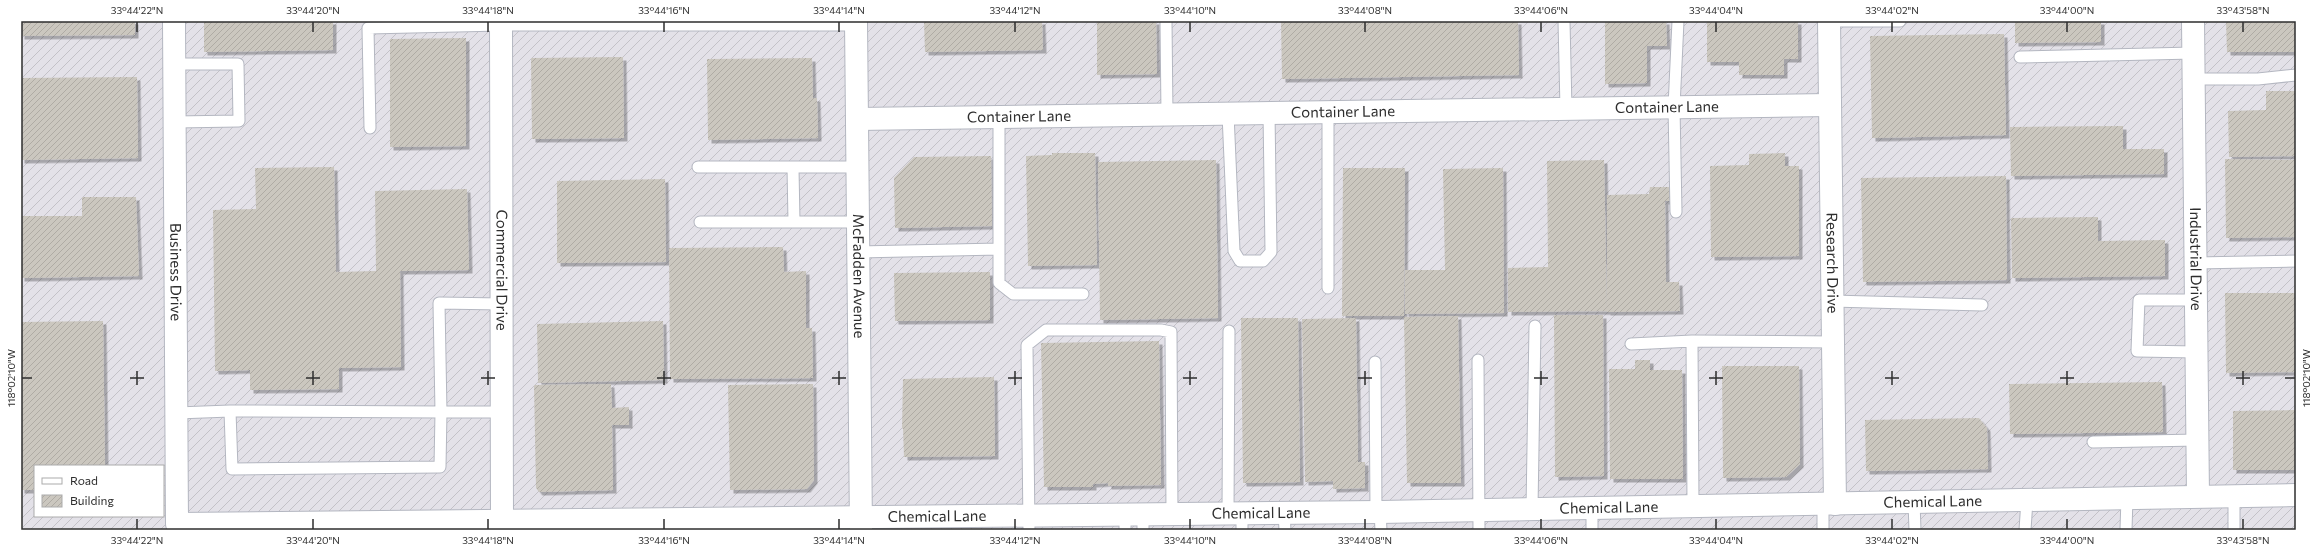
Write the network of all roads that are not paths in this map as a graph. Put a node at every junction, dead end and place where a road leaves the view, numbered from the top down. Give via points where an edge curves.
1 (174, 21) edge
2 (1166, 21) edge
3 (1564, 21) edge
4 (1678, 21) edge
5 (1829, 21) edge
6 (1900, 21) edge
7 (2193, 21) edge
8 (501, 23) edge
9 (856, 23) edge
10 (2193, 53) junction
11 (2020, 57) dead end
12 (175, 64) junction
13 (2296, 75) edge
14 (2194, 79) junction
15 (1830, 105) junction
16 (1674, 107) junction
17 (1566, 109) junction
18 (1328, 112) junction
19 (1269, 113) junction
20 (1228, 114) junction
21 (1167, 115) junction
22 (999, 117) junction
23 (857, 119) junction
24 (175, 122) junction
25 (370, 128) dead end
26 (698, 167) dead end
27 (858, 167) junction
28 (793, 168) junction
29 (1676, 212) dead end
30 (700, 222) dead end
31 (794, 222) junction
32 (858, 222) junction
33 (999, 249) junction
34 (858, 252) junction
35 (2296, 261) edge
36 (2196, 263) junction
37 (1328, 288) dead end
38 (1083, 294) dead end
39 (2196, 300) junction
40 (1832, 301) junction
41 (502, 304) junction
42 (1982, 305) dead end
43 (1535, 326) dead end
44 (1230, 331) dead end
45 (1692, 341) junction
46 (1833, 342) junction
47 (1632, 344) dead end
48 (2197, 352) junction
49 (1478, 360) dead end
50 (1375, 362) dead end
51 (230, 411) junction
52 (441, 412) junction
53 (502, 412) junction
54 (177, 413) junction
55 (2198, 440) junction
56 (2093, 442) dead end
57 (2296, 495) edge
58 (2198, 496) junction
59 (2234, 496) junction
60 (2127, 497) junction
61 (2026, 500) junction
62 (1914, 502) junction
63 (1829, 504) junction
64 (1693, 506) junction
65 (1592, 507) junction
66 (1532, 508) junction
67 (1172, 514) junction
68 (1379, 518) edge
69 (1237, 519) edge
70 (1478, 519) edge
71 (502, 520) junction
72 (1134, 522) edge
73 (1284, 522) edge
74 (993, 523) edge
75 (1028, 523) edge
76 (782, 524) edge
77 (861, 524) edge
78 (440, 525) edge
79 (540, 525) edge
80 (398, 526) edge
81 (176, 527) edge
82 (208, 527) edge
83 (1592, 530) edge
84 (1823, 530) edge
85 (1915, 530) edge
86 (2025, 530) edge
87 (2126, 530) edge
88 (2234, 530) edge

1 - 12 street, Business Drive
2 - 21 lane
3 - 17 lane
4 - 16 lane
5 - 6 lane
5 - 15 street, Research Drive
7 - 10 street, Industrial Drive
8 - 9 lane
8 - 25 lane via 368,28
8 - 41 street, Commercial Drive
9 - 23 street, McFadden Avenue
10 - 11 lane
10 - 14 street, Industrial Drive
12 - 24 street, Business Drive
12 - 24 lane via 238,64 239,120
13 - 14 lane via 2258,79
14 - 36 street, Industrial Drive
15 - 16 street, Container Lane
15 - 40 street, Research Drive
16 - 17 street, Container Lane
16 - 29 lane
17 - 18 street, Container Lane
18 - 19 street, Container Lane
18 - 37 lane
19 - 20 street, Container Lane
19 - 20 lane via 1271,252 1263,261 1240,261 1234,251
20 - 21 street, Container Lane
21 - 22 street, Container Lane
22 - 23 street, Container Lane
22 - 33 lane
23 - 27 street, McFadden Avenue
24 - 54 street, Business Drive
26 - 28 lane
27 - 28 lane
27 - 32 street, McFadden Avenue
28 - 31 lane
30 - 31 lane
31 - 32 lane
32 - 34 street, McFadden Avenue
33 - 34 lane
33 - 38 lane via 999,283 1013,294
34 - 77 street, McFadden Avenue
35 - 36 lane
36 - 39 street, Industrial Drive
39 - 48 street, Industrial Drive
39 - 48 lane via 2139,300 2137,351
40 - 42 lane
40 - 46 street, Research Drive
41 - 52 lane via 439,303
41 - 53 street, Commercial Drive
43 - 66 lane
44 - 69 lane
45 - 46 lane
45 - 47 lane
45 - 64 lane
46 - 63 street, Research Drive
48 - 55 street, Industrial Drive
49 - 70 lane
50 - 68 lane
51 - 52 lane
51 - 52 lane via 232,469 440,467
51 - 54 lane
52 - 53 lane
53 - 71 street, Commercial Drive
54 - 81 street, Business Drive
55 - 56 lane
55 - 58 street, Industrial Drive
57 - 59 street, Chemical Lane
58 - 59 street, Chemical Lane
58 - 60 street, Chemical Lane
59 - 88 lane
60 - 61 street, Chemical Lane
60 - 87 lane
61 - 62 street, Chemical Lane
61 - 86 lane
62 - 63 street, Chemical Lane
62 - 85 lane
63 - 64 street, Chemical Lane
63 - 84 lane
64 - 65 street, Chemical Lane
65 - 66 street, Chemical Lane
65 - 83 lane
66 - 70 street, Chemical Lane
67 - 69 street, Chemical Lane
67 - 72 street, Chemical Lane
67 - 75 lane via 1171,332 1046,330 1027,345
68 - 70 street, Chemical Lane
68 - 73 street, Chemical Lane
69 - 73 street, Chemical Lane
71 - 78 street, Chemical Lane
71 - 79 street, Chemical Lane
72 - 75 street, Chemical Lane
74 - 75 street, Chemical Lane
74 - 77 street, Chemical Lane
76 - 77 street, Chemical Lane
76 - 79 street, Chemical Lane
78 - 80 street, Chemical Lane
80 - 82 street, Chemical Lane
81 - 82 street, Chemical Lane

